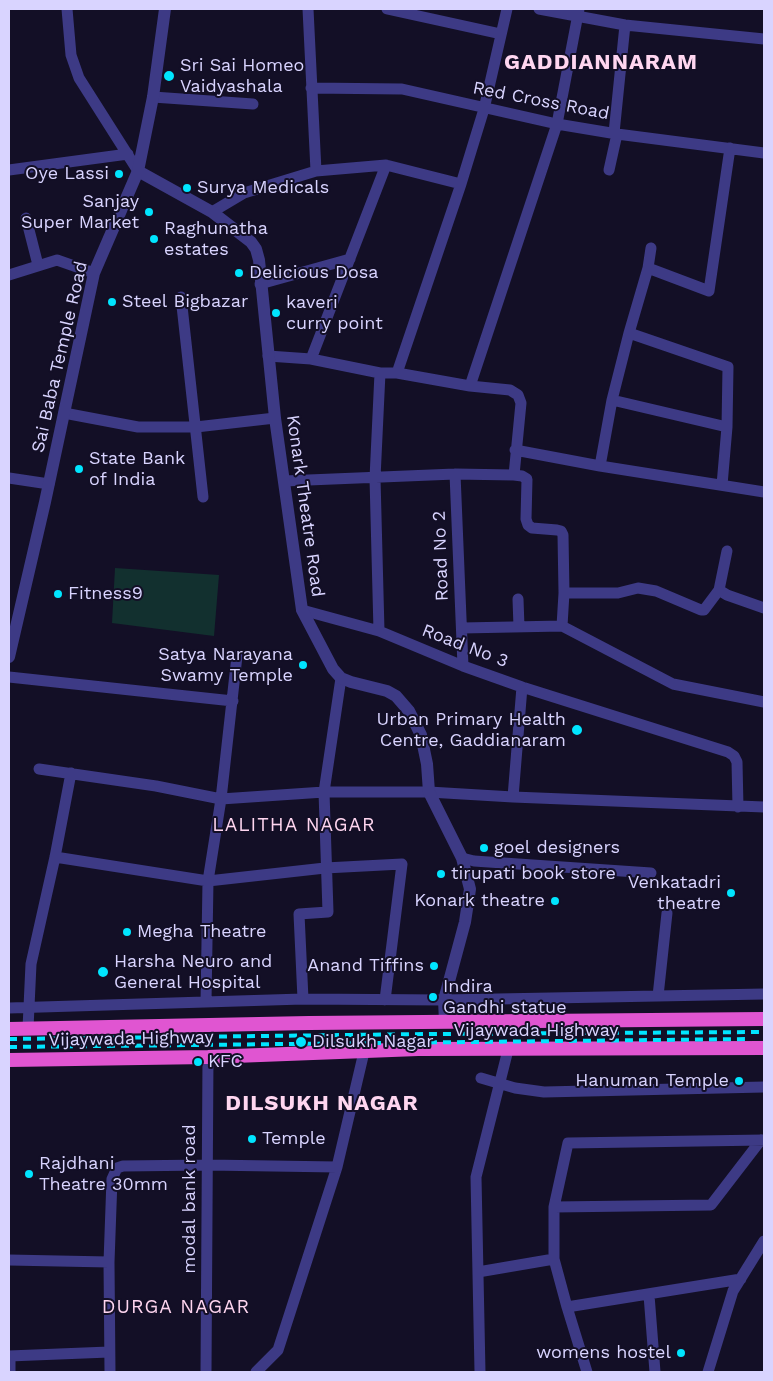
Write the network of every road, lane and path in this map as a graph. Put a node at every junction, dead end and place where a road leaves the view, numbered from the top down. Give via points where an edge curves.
1 (67, 9) edge
2 (165, 9) edge
3 (308, 9) edge
4 (387, 9) edge
5 (507, 9) edge
6 (539, 9) edge
7 (578, 12) edge
8 (625, 25) junction
9 (502, 34) junction
10 (764, 39) edge
11 (311, 88) junction
12 (153, 97) junction
13 (253, 104) dead end
14 (484, 109) junction
15 (557, 124) junction
16 (616, 134) junction
17 (730, 148) junction
18 (764, 153) edge
19 (128, 154) junction
20 (386, 165) junction
21 (9, 170) edge
22 (609, 170) dead end
23 (138, 171) junction
24 (316, 171) junction
25 (461, 184) junction
26 (212, 212) junction
27 (26, 218) dead end
28 (651, 248) dead end
29 (350, 258) junction
30 (38, 266) junction
31 (648, 268) junction
32 (94, 273) junction
33 (9, 275) edge
34 (260, 284) junction
35 (181, 297) dead end
36 (628, 333) junction
37 (268, 356) junction
38 (311, 359) junction
39 (397, 372) junction
40 (380, 373) junction
41 (470, 386) junction
42 (612, 400) junction
43 (64, 413) junction
44 (275, 418) junction
45 (196, 427) junction
46 (727, 427) junction
47 (515, 450) junction
48 (600, 466) junction
49 (455, 474) junction
50 (514, 474) junction
51 (9, 478) edge
52 (375, 478) junction
53 (284, 481) junction
54 (49, 484) junction
55 (722, 485) junction
56 (764, 492) edge
57 (203, 497) dead end
58 (727, 552) dead end
59 (719, 590) junction
60 (564, 593) junction
61 (518, 599) dead end
62 (302, 610) junction
63 (764, 611) edge
64 (562, 626) junction
65 (519, 627) junction
66 (462, 628) junction
67 (379, 631) junction
68 (237, 656) dead end
69 (9, 657) edge
70 (463, 666) junction
71 (9, 677) edge
72 (341, 678) junction
73 (522, 687) junction
74 (233, 701) junction
75 (764, 702) edge
76 (39, 769) dead end
77 (71, 773) junction
78 (324, 792) junction
79 (429, 792) junction
80 (513, 797) junction
81 (221, 799) junction
82 (738, 807) junction
83 (764, 807) edge
84 (55, 857) junction
85 (462, 858) junction
86 (325, 868) junction
87 (651, 873) dead end
88 (208, 881) junction
89 (666, 913) dead end
90 (764, 994) edge
91 (658, 996) junction
92 (303, 999) junction
93 (385, 1000) junction
94 (444, 1000) junction
95 (206, 1002) junction
96 (9, 1008) edge
97 (28, 1008) junction
98 (764, 1019) edge
99 (445, 1022) junction
100 (28, 1028) junction
101 (9, 1029) edge
102 (764, 1048) edge
103 (508, 1050) junction
104 (364, 1052) junction
105 (208, 1057) junction
106 (9, 1060) edge
107 (481, 1078) dead end
108 (500, 1084) junction
109 (764, 1087) edge
110 (763, 1140) edge
111 (208, 1165) junction
112 (338, 1166) junction
113 (554, 1207) junction
114 (764, 1241) edge
115 (554, 1259) junction
116 (9, 1260) edge
117 (109, 1262) junction
118 (478, 1272) junction
119 (741, 1279) junction
120 (649, 1295) junction
121 (567, 1307) junction
122 (109, 1352) junction
123 (9, 1356) edge
124 (10, 1372) edge
125 (110, 1372) edge
126 (206, 1372) edge
127 (256, 1372) edge
128 (480, 1372) edge
129 (587, 1372) edge
130 (655, 1372) edge
131 (708, 1372) edge

1 - 19 street via 71,56 78,78
2 - 12 street, Sai Baba Temple Road
3 - 11 street
4 - 9 street
5 - 9 street
6 - 7 street
7 - 8 street
7 - 15 street
8 - 10 street
8 - 16 street
9 - 14 street
11 - 14 street, Red Cross Road via 402,89
11 - 24 street
12 - 13 street
12 - 23 street, Sai Baba Temple Road
14 - 15 street, Red Cross Road
14 - 25 street
15 - 16 street, Red Cross Road
15 - 41 street
16 - 17 street, Red Cross Road
16 - 22 street
17 - 18 street, Red Cross Road
17 - 31 street via 709,291
19 - 21 street
19 - 23 street
20 - 24 street
20 - 25 street
20 - 29 street
23 - 26 street, Konark Theatre Road
23 - 32 street, Sai Baba Temple Road
24 - 26 street via 244,193
25 - 39 street
26 - 34 street, Konark Theatre Road via 252,242 259,260
27 - 30 street
28 - 31 street
29 - 34 street
29 - 38 street
30 - 32 street via 57,260
30 - 33 street
31 - 36 street
32 - 43 street, Sai Baba Temple Road
34 - 37 street, Konark Theatre Road
35 - 45 street
36 - 42 street
36 - 46 street via 728,366
37 - 38 street
37 - 44 street, Konark Theatre Road
38 - 40 street
39 - 40 street
39 - 41 street
40 - 52 street
41 - 47 street via 510,390 518,395 521,403
42 - 46 street
42 - 48 street
43 - 45 street via 138,427
43 - 54 street, Sai Baba Temple Road
44 - 45 street
44 - 53 street, Konark Theatre Road
45 - 57 street
46 - 55 street
47 - 48 street
47 - 50 street
48 - 55 street
49 - 50 street
49 - 52 street
49 - 66 street, Road No 2
50 - 60 street via 527,479 528,525 563,534
51 - 54 street
52 - 53 street
52 - 67 street
53 - 62 street, Konark Theatre Road
54 - 69 street, Sai Baba Temple Road
55 - 56 street
58 - 59 street
59 - 60 street via 704,610 656,591 638,588 618,594
59 - 63 street
60 - 64 street
61 - 65 street
62 - 67 street, Road No 3
62 - 72 street, Konark Theatre Road
64 - 65 street
64 - 75 street via 673,684
65 - 66 street
66 - 70 street, Road No 2
67 - 70 street, Road No 3
68 - 74 street
70 - 73 street, Road No 3
71 - 74 street
72 - 78 street
72 - 79 street via 387,691 409,711 421,734
73 - 80 street
73 - 82 street, Road No 3 via 728,752 737,762
74 - 81 street
76 - 77 street
77 - 81 street
77 - 84 street
78 - 79 street
78 - 81 street
78 - 86 street
79 - 80 street
79 - 85 street
80 - 82 street
81 - 88 street
82 - 83 street
84 - 88 street
84 - 97 street via 30,964
85 - 87 street
85 - 94 street via 470,889 465,922
86 - 88 street
86 - 92 street via 328,912 299,914
86 - 93 street via 402,864
88 - 95 street
89 - 91 street
90 - 91 street
91 - 94 street
92 - 93 street
92 - 95 street
93 - 94 street
94 - 99 street
95 - 97 street
96 - 97 street
97 - 100 street
98 - 99 highway, Vijaywada Highway
99 - 100 highway, Vijaywada Highway
100 - 101 highway, Vijaywada Highway
102 - 103 highway, Vijaywada Highway
103 - 104 highway, Vijaywada Highway
103 - 108 street
104 - 105 highway, Vijaywada Highway
104 - 112 street
105 - 106 highway, Vijaywada Highway
105 - 111 street, modal bank road
107 - 108 street
108 - 109 street via 544,1092
108 - 118 street via 476,1177
110 - 113 street via 710,1205
110 - 113 street via 568,1143
111 - 112 street
111 - 117 street via 117,1168 112,1179
111 - 126 street, modal bank road
112 - 127 street via 278,1350
113 - 115 street
114 - 119 street
115 - 118 street
115 - 121 street
116 - 117 street
117 - 122 street
118 - 128 street
119 - 120 street
119 - 131 street via 733,1291
120 - 121 street
120 - 130 street
121 - 129 street
122 - 123 street
122 - 125 street
123 - 124 street

